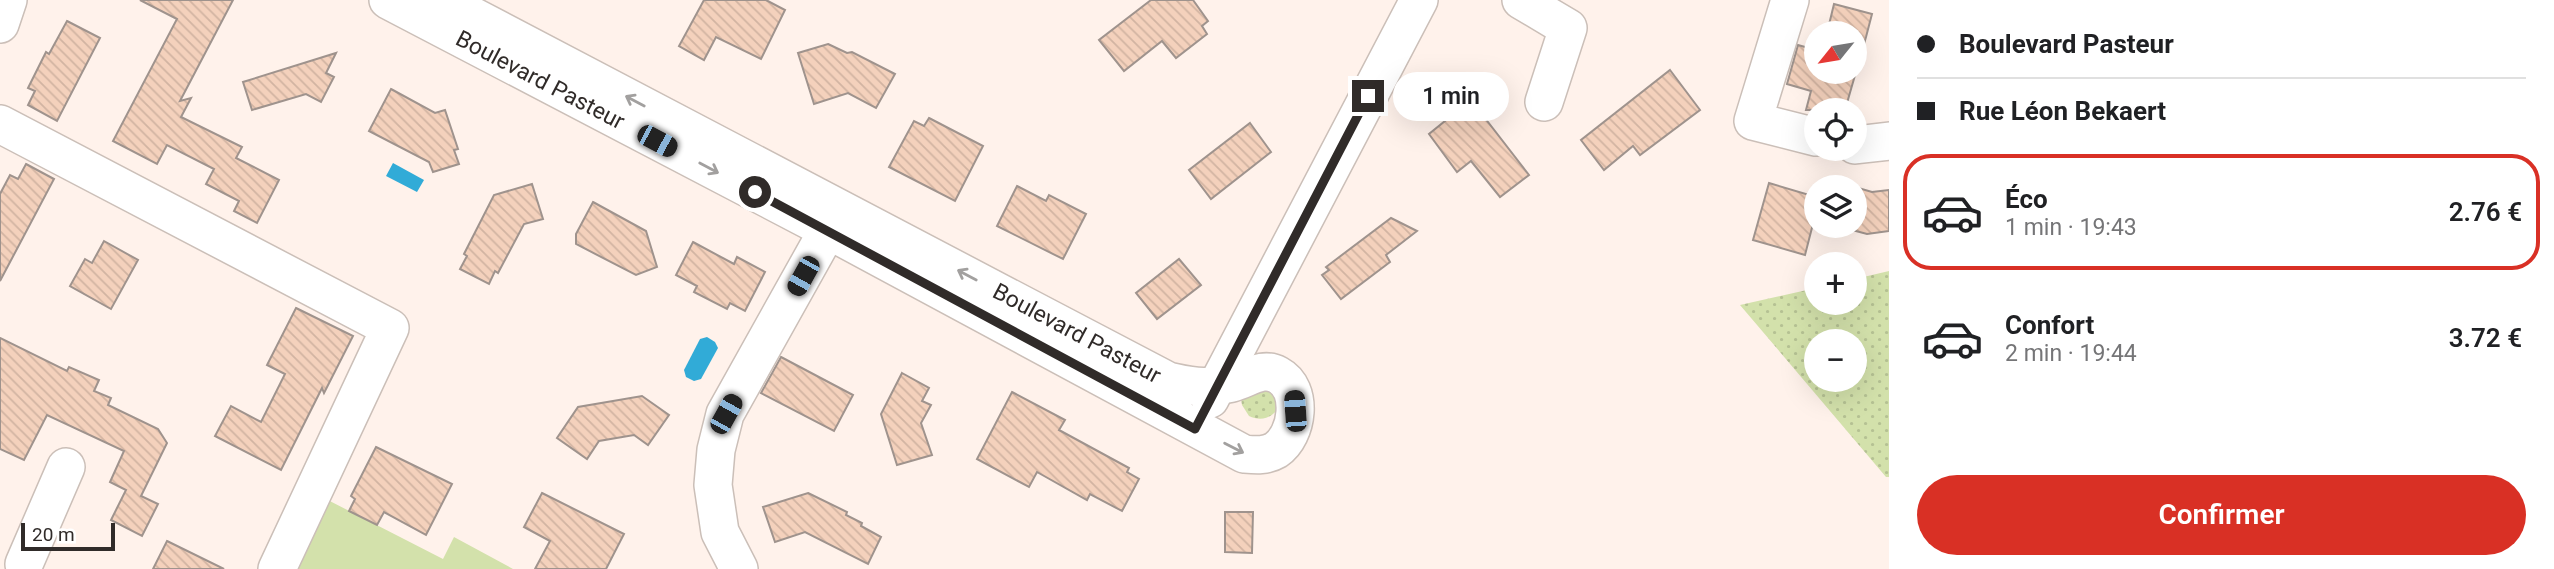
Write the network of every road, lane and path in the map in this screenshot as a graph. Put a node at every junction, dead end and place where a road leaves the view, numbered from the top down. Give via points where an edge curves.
1 (8, 0) edge
2 (388, 0) edge
3 (442, 0) edge
4 (1419, 0) edge
5 (1521, 0) edge
6 (1790, 0) edge
7 (0, 24) edge
8 (1544, 102) dead end
9 (0, 124) edge
10 (1804, 134) edge
11 (1889, 141) edge
12 (1867, 144) edge
13 (834, 220) junction
14 (1218, 385) junction
15 (1195, 429) junction
16 (66, 467) dead end
17 (20, 561) edge
18 (277, 569) edge
19 (739, 569) edge

1 - 7 street
2 -> 13 street, Boulevard Pasteur
13 -> 3 street, Boulevard Pasteur
4 - 14 street
5 - 8 street via 1568,28
6 - 10 street via 1753,121
9 - 18 street via 390,328
11 - 12 street
14 -> 13 street, Boulevard Pasteur via 1168,381
13 - 15 street, Boulevard Pasteur
13 - 19 street via 726,414 716,450 713,485 720,532
14 - 15 street
15 -> 14 street, Boulevard Pasteur via 1244,454 1262,456 1287,438 1295,411 1288,383 1276,374 1259,372
16 - 17 street

